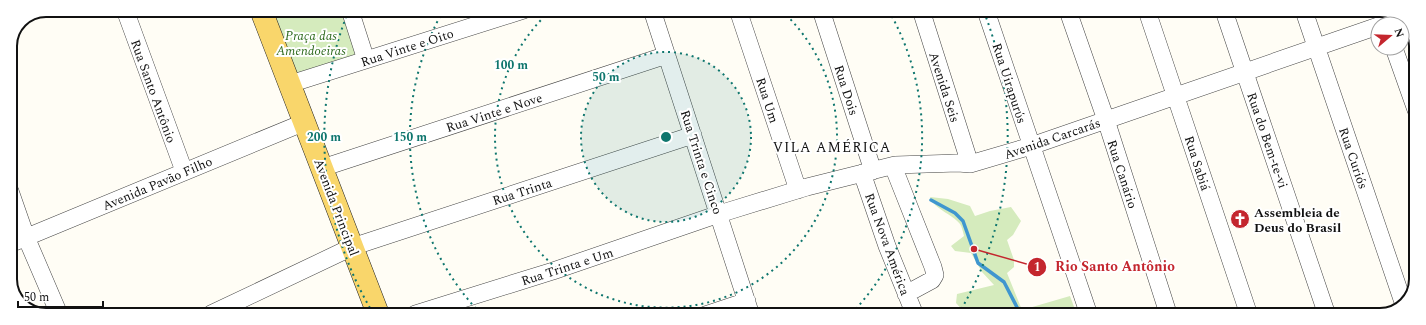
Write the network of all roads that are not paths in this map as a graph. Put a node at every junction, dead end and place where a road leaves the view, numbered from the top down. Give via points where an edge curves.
1 (128, 17) edge
2 (263, 17) edge
3 (352, 17) edge
4 (502, 17) edge
5 (654, 17) edge
6 (740, 17) edge
7 (823, 17) edge
8 (923, 17) edge
9 (988, 17) edge
10 (1070, 17) edge
11 (1149, 17) edge
12 (1226, 17) edge
13 (1306, 17) edge
14 (1370, 27) edge
15 (1317, 47) junction
16 (667, 55) junction
17 (1397, 56) edge
18 (366, 60) junction
19 (1244, 72) junction
20 (290, 84) junction
21 (1409, 90) edge
22 (1176, 96) junction
23 (1106, 120) junction
24 (305, 122) junction
25 (693, 135) junction
26 (1031, 146) junction
27 (970, 164) junction
28 (893, 166) junction
29 (322, 168) junction
30 (184, 171) junction
31 (867, 172) junction
32 (798, 190) junction
33 (17, 211) edge
34 (719, 214) junction
35 (26, 237) junction
36 (17, 241) edge
37 (352, 247) junction
38 (906, 294) junction
39 (1402, 298) edge
40 (56, 308) edge
41 (224, 308) edge
42 (376, 308) edge
43 (434, 308) edge
44 (749, 308) edge
45 (912, 308) edge
46 (1087, 308) edge
47 (1166, 308) edge
48 (1247, 308) edge
49 (1325, 308) edge

1 - 30 street, Rua Santo Antônio
2 - 20 main road, Avenida Principal
3 - 18 street
4 - 18 street, Rua Vinte e Oito
5 - 16 street, Rua Trinta e Cinco
6 - 32 street, Rua Um
7 - 31 street, Rua Dois
8 - 27 street, Avenida Seis
9 - 26 street, Rua Uirapurύs
10 - 23 street, Rua Canário
11 - 22 street, Rua Sabiá
12 - 19 street, Rua do Bem-te-vi
13 - 15 street, Rua Curiós
14 - 15 street, Avenida Carcarás
15 - 19 street, Avenida Carcarás
15 - 39 street, Rua Curiós
16 - 25 street, Rua Trinta e Cinco
16 - 29 street, Rua Vinte e Nove
17 - 21 street
18 - 20 street, Rua Vinte e Oito
19 - 22 street, Avenida Carcarás
19 - 49 street, Rua do Bem-te-vi
20 - 24 main road, Avenida Principal
22 - 23 street, Avenida Carcarás
22 - 48 street, Rua Sabiá
23 - 26 street, Avenida Carcarás
23 - 47 street, Rua Canário
24 - 29 main road, Avenida Principal
24 - 30 street, Avenida Pavão Filho
25 - 34 street, Rua Trinta e Cinco
25 - 37 street, Rua Trinta
26 - 27 street, Avenida Carcarás
26 - 46 street, Rua Uirapurύs
27 - 28 street, Avenida Carcarás
28 - 31 street, Avenida Carcarás
28 - 38 street via 935,275 932,280
29 - 37 main road, Avenida Principal
30 - 35 street, Avenida Pavão Filho
31 - 32 street, Avenida Carcarás
31 - 38 street, Rua Nova América via 887,246
32 - 34 street, Avenida Carcarás
33 - 35 street
34 - 43 street, Rua Trinta e Um via 553,271
34 - 44 street, Rua Trinta e Cinco
35 - 36 street, Avenida Pavão Filho
35 - 40 street
37 - 41 street, Rua Trinta
37 - 42 main road, Avenida Principal
38 - 45 street, Rua Nova América

